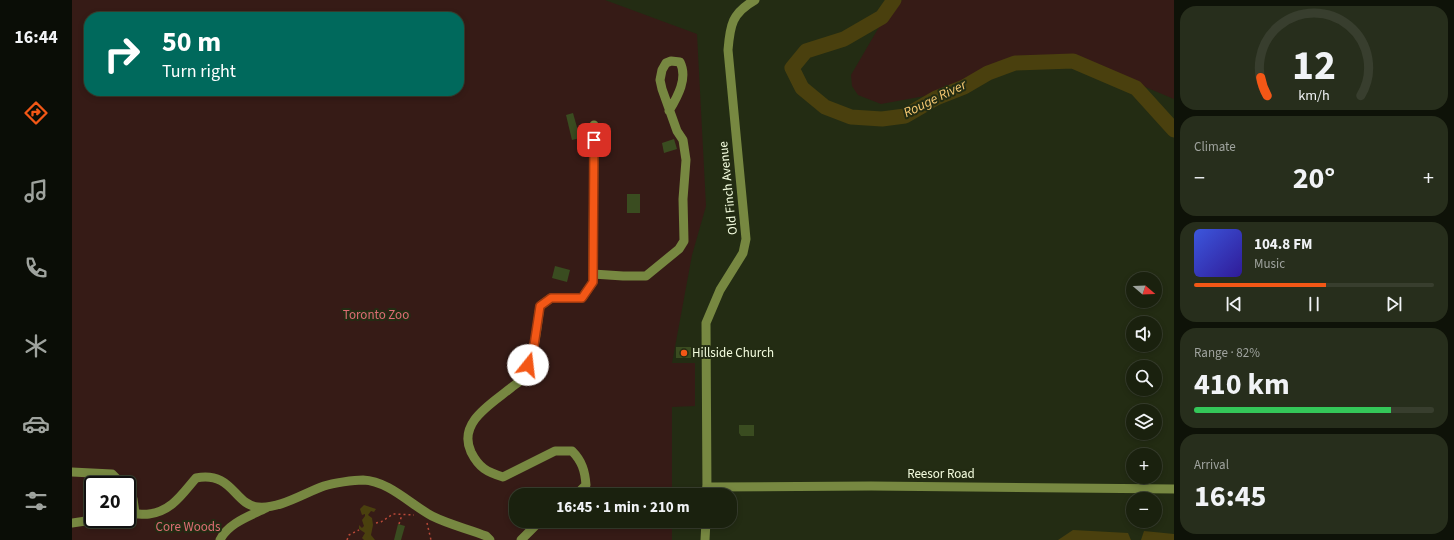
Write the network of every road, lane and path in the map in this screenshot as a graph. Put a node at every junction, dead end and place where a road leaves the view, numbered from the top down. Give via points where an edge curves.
1 (755, 0) edge
2 (670, 111) junction
3 (594, 125) dead end
4 (593, 274) junction
5 (72, 472) edge
6 (114, 476) edge
7 (583, 488) edge
8 (707, 488) edge
9 (1174, 489) edge
10 (737, 490) edge
11 (269, 507) junction
12 (136, 514) edge
13 (402, 515) junction
14 (416, 515) dead end
15 (422, 520) dead end
16 (84, 521) edge
17 (72, 523) edge
18 (376, 523) dead end
19 (399, 524) dead end
20 (533, 528) edge
21 (706, 528) edge
22 (359, 530) dead end
23 (220, 540) edge
24 (346, 540) edge
25 (431, 540) edge
26 (490, 540) edge
27 (521, 540) edge
28 (705, 540) edge

1 - 8 street, Old Finch Avenue via 735,16 729,29 728,50 746,239 743,253 720,290 706,323
2 - 2 street via 682,83 683,68 680,62 666,63 662,70 660,80
2 - 4 street via 685,150 686,160 683,199 684,241 680,250 646,276
3 - 4 street
4 - 7 street via 593,282 582,298 551,298 540,306 533,352 524,378 476,416 468,431 468,446 475,460 488,473 503,477 555,451 572,451 580,458 585,472 586,485
5 - 6 street
9 - 10 street, Reesor Road via 871,486
11 - 12 street via 258,507 248,503 223,482 207,476 196,478 175,503 161,512
11 - 23 street via 241,519 223,532
11 - 26 street via 326,485 364,480 392,490 432,516 486,536
13 - 14 path
13 - 18 path via 393,514
13 - 19 path
15 - 25 path via 428,524
16 - 17 street
20 - 27 street
21 - 28 street
22 - 24 path via 349,535

